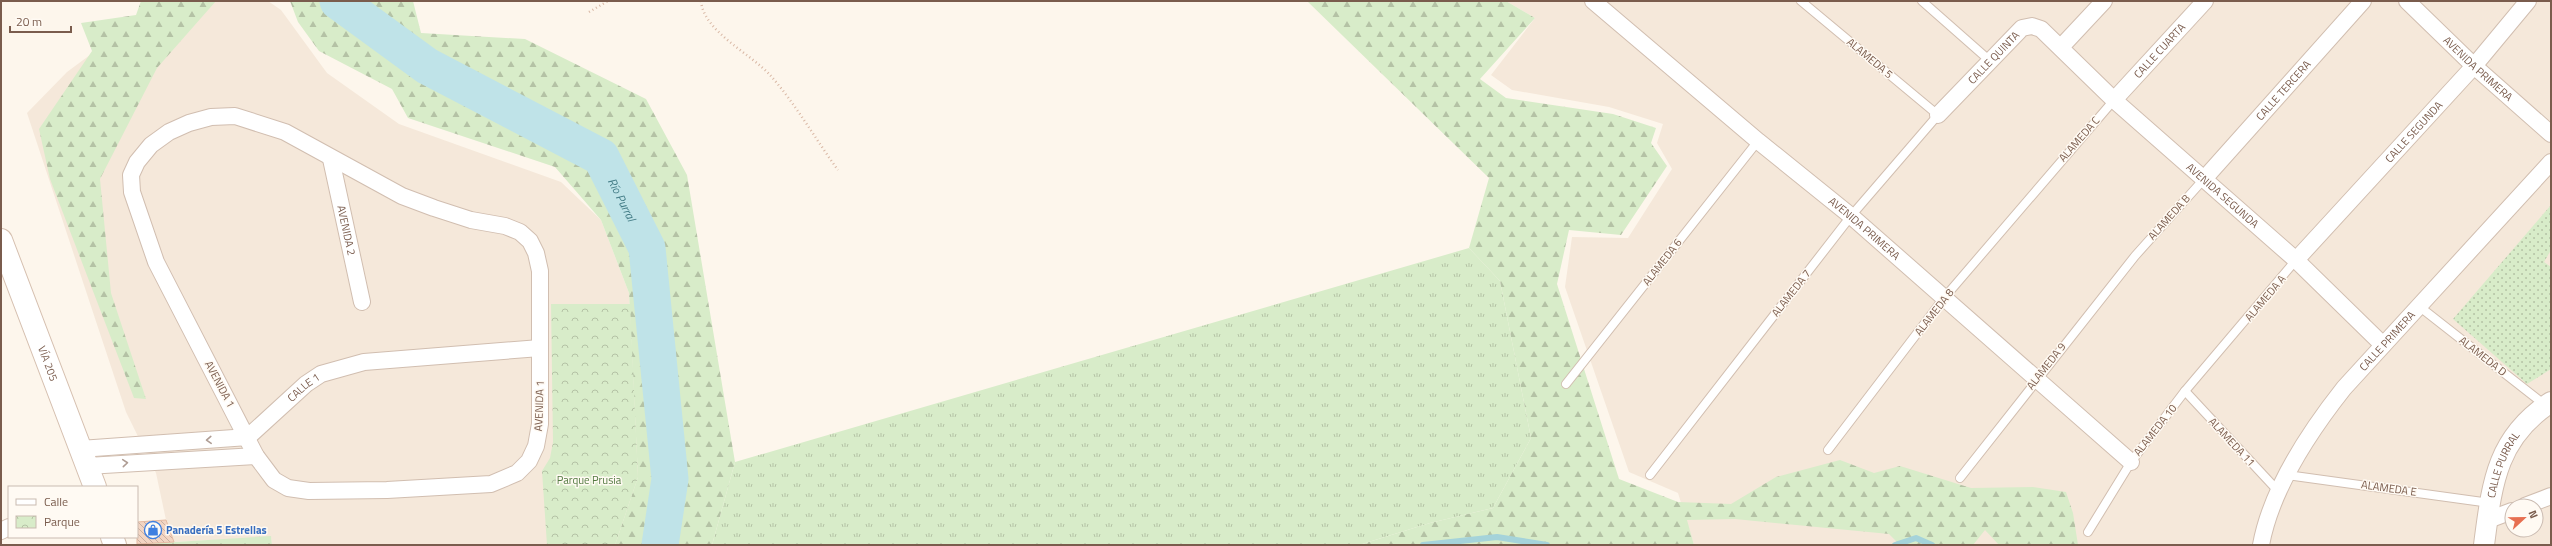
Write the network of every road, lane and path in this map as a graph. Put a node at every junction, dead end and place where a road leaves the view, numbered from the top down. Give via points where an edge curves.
1 (608, 1) edge
2 (701, 1) edge
3 (1593, 1) edge
4 (1801, 1) edge
5 (1922, 1) edge
6 (2205, 1) edge
7 (2363, 1) edge
8 (2407, 1) edge
9 (2528, 1) edge
10 (2101, 2) edge
11 (589, 12) dead end
12 (2061, 48) junction
13 (1989, 60) junction
14 (2474, 66) junction
15 (2114, 100) junction
16 (1938, 115) junction
17 (2551, 134) edge
18 (1758, 141) junction
19 (332, 159) junction
20 (2551, 162) edge
21 (838, 170) dead end
22 (2045, 178) joint
23 (2204, 179) junction
24 (1851, 216) junction
25 (1, 240) edge
26 (2134, 256) joint
27 (2296, 260) junction
28 (1944, 298) junction
29 (362, 302) dead end
30 (2420, 307) junction
31 (2234, 336) joint
32 (2383, 345) junction
33 (540, 348) junction
34 (2037, 378) junction
35 (1566, 384) dead end
36 (2185, 392) junction
37 (2548, 404) edge
38 (248, 437) junction
39 (1828, 450) dead end
40 (256, 456) junction
41 (2131, 462) junction
42 (87, 474) edge
43 (2287, 474) junction
44 (1650, 475) dead end
45 (1960, 478) dead end
46 (2279, 492) junction
47 (2489, 511) junction
48 (2504, 511) edge
49 (2088, 532) dead end
50 (2261, 545) edge
51 (2484, 545) edge

1 - 11 path
2 - 21 path via 702,11 713,26 770,75
3 - 18 street, AVENIDA PRIMERA
4 - 16 lane, ALAMEDA 5
5 - 13 lane
6 - 15 street, CALLE CUARTA
7 - 23 street, CALLE TERCERA
8 - 14 street, AVENIDA PRIMERA
9 - 14 street, CALLE SEGUNDA
10 - 12 street
12 - 13 street, CALLE QUINTA via 2041,29 2032,26 2022,28
12 - 15 street, AVENIDA SEGUNDA
13 - 16 street, CALLE QUINTA
14 - 17 street, AVENIDA PRIMERA
14 - 27 street, CALLE SEGUNDA
15 - 22 lane, ALAMEDA C
15 - 23 street, AVENIDA SEGUNDA
16 - 24 lane, ALAMEDA 7
18 - 24 street, AVENIDA PRIMERA
18 - 35 lane, ALAMEDA 6
19 - 29 street, AVENIDA 2
19 - 33 street, AVENIDA 1 via 402,196 471,220 505,226 520,232 530,240 540,271
19 - 38 street, AVENIDA 1 via 285,132 234,116 211,117 169,132 151,145 137,162 131,175 132,192 156,262
20 - 30 street, CALLE PRIMERA
22 - 28 lane, ALAMEDA 8
23 - 26 lane, ALAMEDA B
23 - 27 street, AVENIDA SEGUNDA
24 - 28 street, AVENIDA PRIMERA
24 - 44 lane, ALAMEDA 7
25 - 42 main road, VÍA 205
26 - 34 lane, ALAMEDA 9
27 - 31 lane, ALAMEDA A
27 - 32 street, AVENIDA SEGUNDA
28 - 34 street, AVENIDA PRIMERA
28 - 39 lane, ALAMEDA 8
30 - 32 street, CALLE PRIMERA
30 - 37 lane, ALAMEDA D
31 - 36 lane, ALAMEDA 10
32 - 43 street, CALLE PRIMERA via 2321,417
33 - 38 street, CALLE 1 via 342,366 321,374 306,384
33 - 40 street, AVENIDA 1 via 540,424 536,446 529,461 517,473 504,480 491,484 394,490 309,491 288,488 274,480
34 - 41 street, AVENIDA PRIMERA
34 - 45 lane, ALAMEDA 9
36 - 41 lane, ALAMEDA 10
36 - 46 lane, ALAMEDA 11
37 - 47 street, CALLE PURRAL via 2526,419 2507,447 2496,473
38 - 40 street, AVENIDA 1
38 -> 42 street
42 -> 40 street
41 - 49 lane, ALAMEDA 10
43 - 46 street, CALLE PRIMERA
43 - 47 lane, ALAMEDA E
46 - 50 street, CALLE PRIMERA via 2263,532
47 - 48 street
47 - 51 street, CALLE PURRAL

